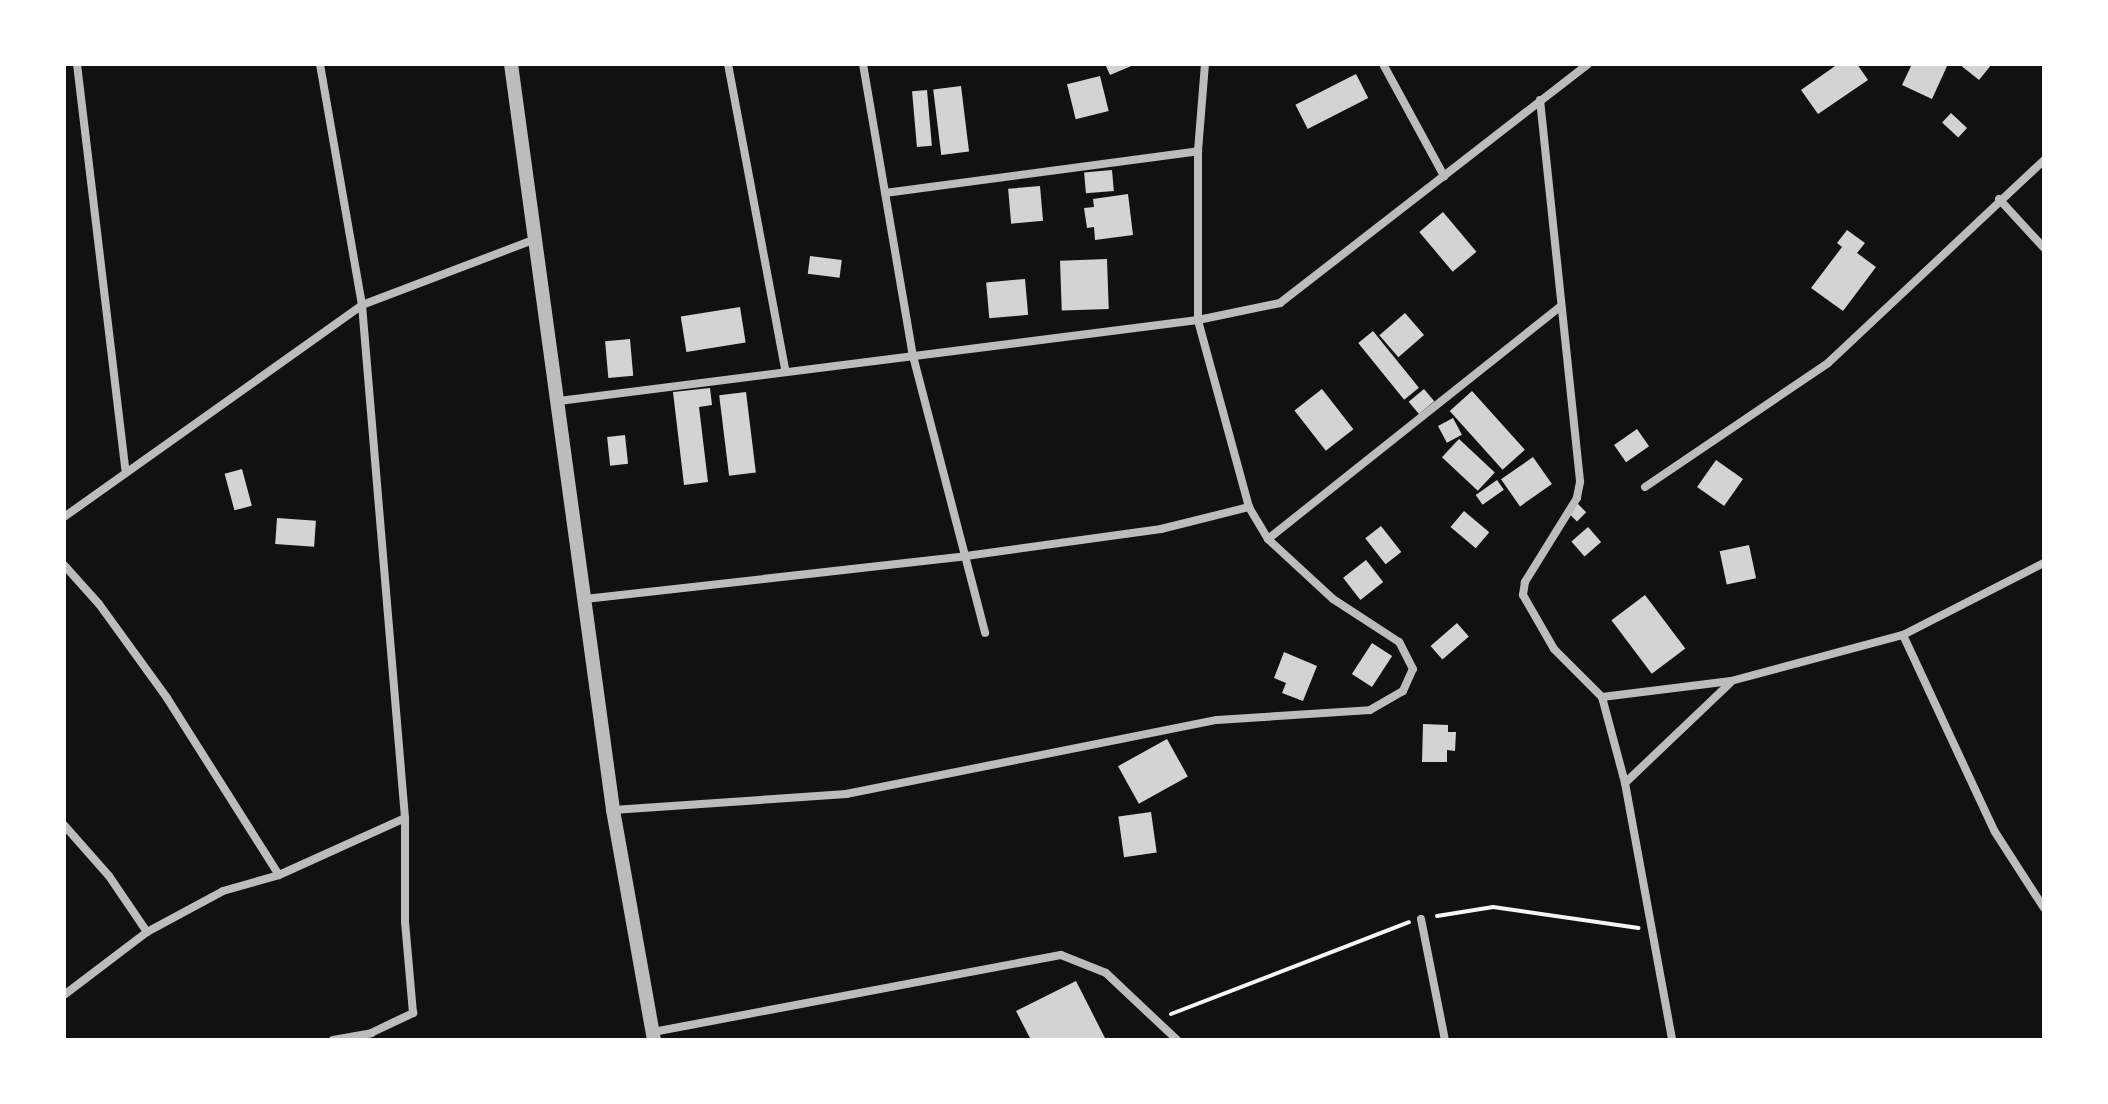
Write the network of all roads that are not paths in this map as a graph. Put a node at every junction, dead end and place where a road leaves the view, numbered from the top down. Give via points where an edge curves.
1 (77, 64) edge
2 (320, 64) edge
3 (511, 64) edge
4 (728, 64) edge
5 (863, 64) edge
6 (1205, 64) edge
7 (1383, 64) edge
8 (1570, 64) edge
9 (1588, 64) edge
10 (1572, 74) junction
11 (1540, 100) junction
12 (1198, 151) junction
13 (2044, 160) edge
14 (1444, 176) junction
15 (885, 193) junction
16 (1999, 199) junction
17 (533, 240) junction
18 (2044, 248) edge
19 (362, 305) junction
20 (1558, 308) junction
21 (1198, 320) junction
22 (913, 356) junction
23 (785, 370) junction
24 (559, 401) junction
25 (125, 469) junction
26 (1645, 487) dead end
27 (1249, 507) junction
28 (64, 517) edge
29 (1268, 539) junction
30 (966, 556) junction
31 (2044, 563) edge
32 (64, 565) edge
33 (585, 599) junction
34 (985, 633) dead end
35 (1903, 635) junction
36 (1731, 681) junction
37 (1602, 697) junction
38 (1625, 783) junction
39 (613, 810) junction
40 (405, 818) junction
41 (64, 825) edge
42 (279, 875) junction
43 (2044, 908) edge
44 (1421, 919) road end
45 (147, 932) junction
46 (64, 995) edge
47 (654, 1036) edge
48 (333, 1040) edge
49 (1177, 1040) edge
50 (1445, 1040) edge
51 (1672, 1040) edge

1 - 25 street
2 - 19 street
3 - 17 street
4 - 23 street
5 - 15 street
6 - 12 street
7 - 14 street
8 - 10 street
9 - 10 street
10 - 11 street
11 - 14 street
11 - 20 street
12 - 15 street
12 - 21 street
13 - 16 street
14 - 21 street via 1280,303
15 - 22 street
16 - 18 street
16 - 26 street via 1828,363
17 - 19 street
17 - 24 street
19 - 25 street
19 - 40 street
20 - 29 street
20 - 37 street via 1580,482 1577,498 1545,545 1523,595 1554,649
21 - 22 street
21 - 27 street
22 - 23 street
22 - 30 street
23 - 24 street
24 - 33 street
25 - 28 street
27 - 29 street
27 - 30 street via 1161,529
29 - 39 street via 1333,599 1399,642 1413,669 1403,691 1370,710 1217,720 846,794
30 - 33 street
30 - 34 street
31 - 35 street
32 - 42 street via 167,698
33 - 39 street
35 - 36 street
35 - 43 street via 1995,832
36 - 37 street
36 - 38 street
37 - 38 street
38 - 51 street
39 - 47 street
40 - 42 street
40 - 48 street via 405,921 414,975 413,1013 371,1033
41 - 45 street via 109,876
42 - 45 street via 223,891
44 - 50 street
45 - 46 street
47 - 49 street via 1061,955 1106,973

